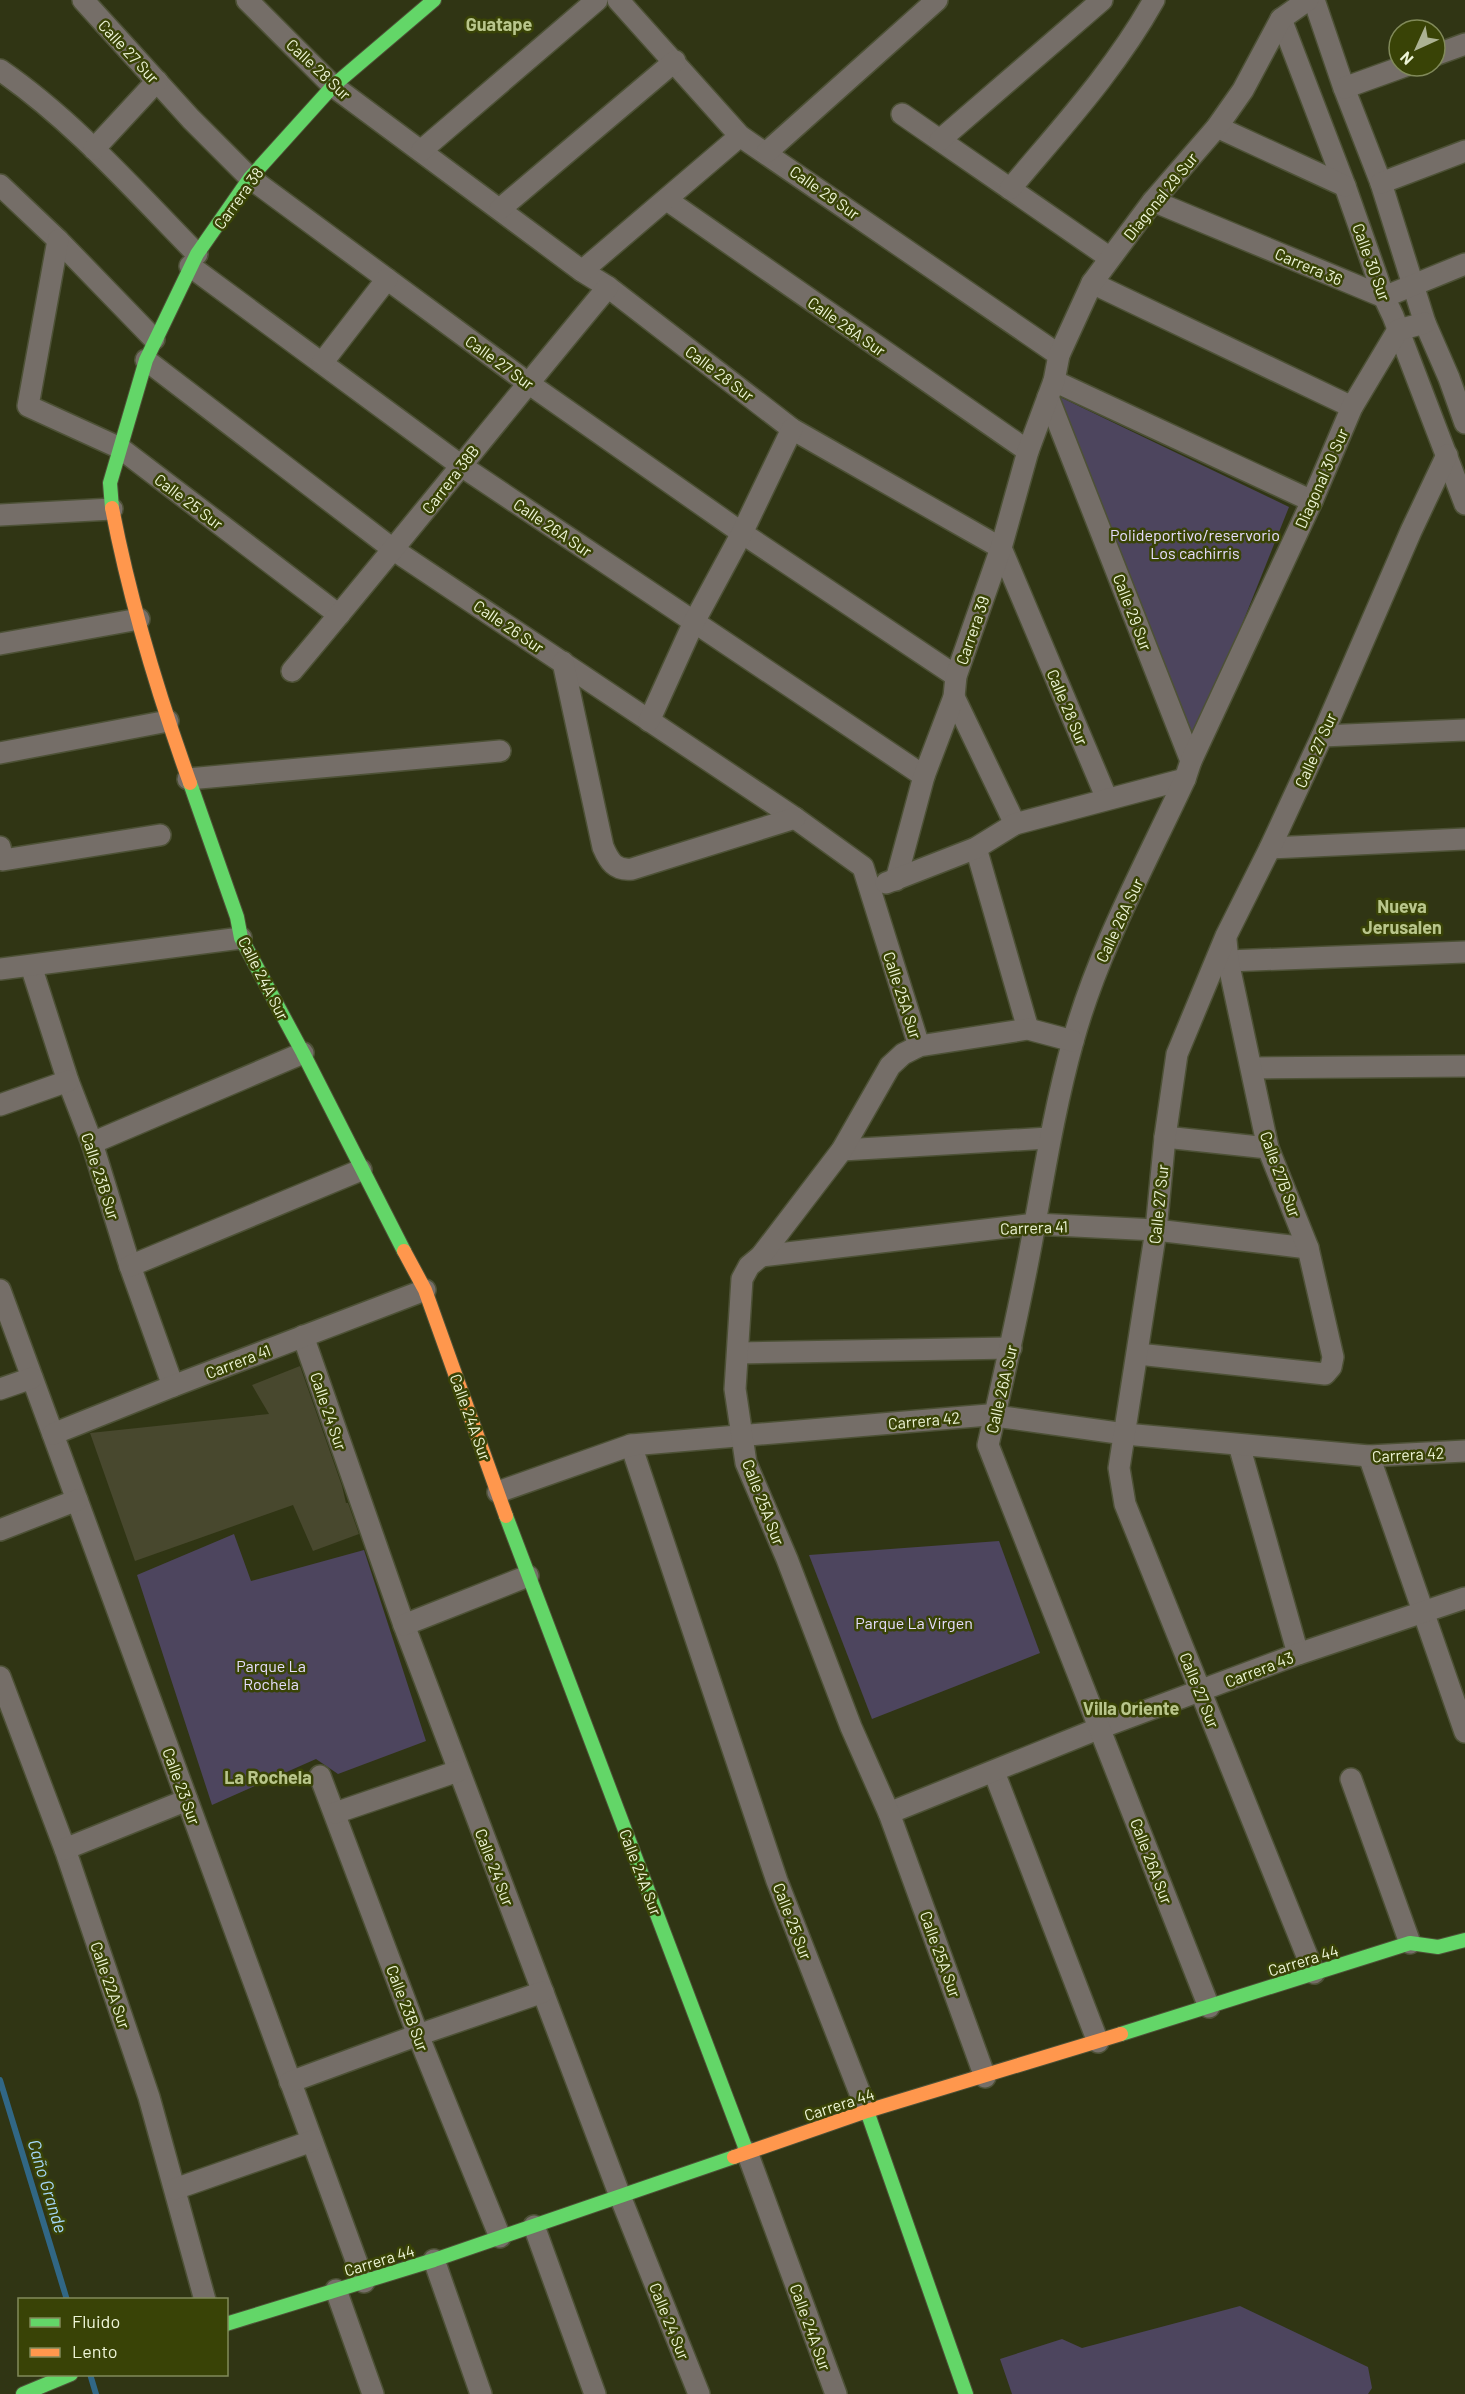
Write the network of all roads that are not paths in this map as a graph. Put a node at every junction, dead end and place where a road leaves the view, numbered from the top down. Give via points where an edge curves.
1 (83, 0) edge
2 (247, 0) edge
3 (597, 0) edge
4 (618, 0) edge
5 (937, 0) edge
6 (1102, 0) edge
7 (1154, 0) edge
8 (1308, 0) edge
9 (1314, 0) edge
10 (420, 4) edge
11 (1281, 19) junction
12 (1465, 44) edge
13 (1447, 51) edge
14 (675, 61) junction
15 (0, 70) edge
16 (1387, 72) edge
17 (157, 81) junction
18 (333, 86) junction
19 (1344, 88) junction
20 (902, 114) dead end
21 (1217, 127) junction
22 (740, 136) junction
23 (940, 140) junction
24 (94, 148) junction
25 (422, 150) junction
26 (1465, 151) edge
27 (767, 152) junction
28 (250, 178) junction
29 (1381, 183) junction
30 (0, 185) edge
31 (1345, 186) junction
32 (1010, 189) junction
33 (666, 200) junction
34 (1153, 201) junction
35 (500, 209) junction
36 (58, 240) junction
37 (1110, 258) junction
38 (194, 260) junction
39 (1465, 264) edge
40 (582, 271) junction
41 (387, 279) junction
42 (1092, 283) junction
43 (1413, 285) junction
44 (608, 287) junction
45 (1384, 297) junction
46 (1425, 323) junction
47 (1398, 330) junction
48 (154, 339) junction
49 (1059, 355) junction
50 (146, 360) junction
51 (322, 363) junction
52 (1457, 375) edge
53 (528, 382) junction
54 (1051, 389) junction
55 (1352, 407) junction
56 (1465, 423) edge
57 (792, 429) junction
58 (120, 448) junction
59 (1028, 451) junction
60 (1447, 455) junction
61 (460, 465) junction
62 (1312, 501) junction
63 (1465, 504) edge
64 (112, 508) junction
65 (0, 515) edge
66 (742, 532) junction
67 (1001, 548) junction
68 (394, 550) junction
69 (339, 615) junction
70 (139, 619) junction
71 (694, 622) junction
72 (0, 644) edge
73 (563, 662) junction
74 (292, 671) dead end
75 (955, 686) junction
76 (168, 721) junction
77 (649, 721) junction
78 (1465, 730) edge
79 (1322, 736) junction
80 (500, 751) dead end
81 (0, 753) edge
82 (1188, 770) junction
83 (924, 776) junction
84 (188, 779) junction
85 (1107, 798) junction
86 (795, 818) junction
87 (1015, 824) junction
88 (160, 835) dead end
89 (1465, 839) edge
90 (976, 848) junction
91 (1270, 848) junction
92 (1, 854) edge
93 (896, 880) junction
94 (868, 888) junction
95 (1226, 936) junction
96 (241, 938) junction
97 (1465, 952) edge
98 (1228, 961) junction
99 (32, 966) junction
100 (0, 969) edge
101 (1028, 1029) junction
102 (1073, 1041) junction
103 (919, 1046) junction
104 (303, 1053) junction
105 (1465, 1066) edge
106 (1252, 1068) junction
107 (68, 1081) junction
108 (0, 1105) edge
109 (1165, 1137) junction
110 (1049, 1138) junction
111 (92, 1143) junction
112 (1268, 1148) junction
113 (842, 1150) junction
114 (361, 1170) junction
115 (1035, 1224) junction
116 (1156, 1230) junction
117 (1308, 1248) junction
118 (761, 1256) junction
119 (130, 1266) junction
120 (0, 1290) edge
121 (425, 1290) junction
122 (303, 1336) junction
123 (1011, 1348) junction
124 (738, 1353) junction
125 (1138, 1354) junction
126 (32, 1378) junction
127 (172, 1386) junction
128 (0, 1389) edge
129 (995, 1416) junction
130 (53, 1434) junction
131 (1125, 1434) junction
132 (742, 1435) junction
133 (1239, 1444) junction
134 (631, 1445) junction
135 (1465, 1451) edge
136 (1369, 1456) junction
137 (498, 1492) junction
138 (77, 1500) junction
139 (0, 1530) edge
140 (528, 1576) junction
141 (1465, 1598) edge
142 (1424, 1612) junction
143 (404, 1625) junction
144 (1298, 1654) junction
145 (0, 1677) edge
146 (1200, 1691) junction
147 (1100, 1728) junction
148 (1465, 1732) edge
149 (458, 1771) junction
150 (994, 1772) junction
151 (320, 1776) dead end
152 (1351, 1779) dead end
153 (187, 1800) junction
154 (335, 1812) junction
155 (889, 1813) junction
156 (65, 1849) junction
157 (1465, 1940) edge
158 (1410, 1943) junction
159 (1314, 1973) junction
160 (543, 1992) junction
161 (1209, 2007) junction
162 (418, 2035) junction
163 (1098, 2042) junction
164 (986, 2077) junction
165 (290, 2082) junction
166 (867, 2111) junction
167 (312, 2141) junction
168 (747, 2152) junction
169 (175, 2189) junction
170 (620, 2196) junction
171 (534, 2226) junction
172 (500, 2237) junction
173 (434, 2260) junction
174 (364, 2282) junction
175 (336, 2290) junction
176 (204, 2298) edge
177 (228, 2323) edge
178 (65, 2377) edge
179 (23, 2394) edge
180 (373, 2394) edge
181 (481, 2394) edge
182 (595, 2394) edge
183 (699, 2394) edge
184 (836, 2394) edge
185 (966, 2394) edge

1 - 17 street, Calle 27 Sur
2 - 18 street, Calle 28 Sur
3 - 25 street
4 - 14 street, Calle 29 Sur
5 - 27 street
6 - 23 street
7 - 32 street via 1102,80
8 - 11 street
9 - 19 street, Calle 30 Sur
10 - 18 street, Carrera 38
11 - 21 street, Diagonal 29 Sur via 1243,90
11 - 31 street, Calle 30 Sur
12 - 13 street
14 - 22 street, Calle 29 Sur
14 - 35 street
15 - 24 street, Calle 26A Sur via 36,95
16 - 19 street
17 - 24 street
17 - 28 street, Calle 27 Sur
18 - 25 street, Calle 28 Sur
18 - 28 street, Carrera 38
19 - 29 street, Calle 30 Sur
20 - 23 street
21 - 31 street
21 - 34 street, Diagonal 29 Sur
22 - 27 street, Calle 29 Sur
22 - 33 street
23 - 32 street
24 - 38 street, Calle 26A Sur
25 - 35 street, Calle 28 Sur
26 - 29 street
27 - 49 street, Calle 29 Sur
28 - 38 street, Carrera 38
28 - 41 street, Calle 27 Sur
29 - 43 street, Calle 30 Sur
30 - 36 street
31 - 45 street, Calle 30 Sur
32 - 37 street
33 - 40 street
33 - 59 street, Calle 28A Sur
34 - 37 street, Diagonal 29 Sur
34 - 45 street, Carrera 36
35 - 40 street, Calle 28 Sur
36 - 48 street
36 - 58 street, Calle 25 Sur via 28,406
37 - 42 street, Diagonal 29 Sur
38 - 48 street, Carrera 38
38 - 51 street, Calle 26A Sur
39 - 43 street
40 - 44 street, Calle 28 Sur
41 - 51 street
41 - 53 street, Calle 27 Sur
42 - 49 street, Diagonal 29 Sur
42 - 55 street
43 - 45 street
43 - 46 street, Calle 30 Sur
44 - 53 street, Carrera 38B
44 - 57 street, Calle 28 Sur
45 - 47 street, Calle 30 Sur
46 - 47 street
46 - 52 street, Calle 30 Sur
47 - 55 street, Diagonal 30 Sur
47 - 60 street, Calle 30 Sur
48 - 50 street, Carrera 38
49 - 54 street, Diagonal 29 Sur
50 - 58 street, Carrera 38
50 - 68 street, Calle 26 Sur
51 - 61 street, Calle 26A Sur
52 - 56 street, Calle 30 Sur
53 - 61 street, Carrera 38B
53 - 66 street, Calle 27 Sur
54 - 59 street, Carrera 39
54 - 62 street
54 - 82 street, Calle 29 Sur
55 - 62 street, Diagonal 30 Sur
57 - 66 street
57 - 67 street, Calle 28 Sur
58 - 64 street, Calle 24A Sur via 111,483
58 - 69 street, Calle 25 Sur
59 - 67 street, Carrera 39
60 - 63 street, Calle 30 Sur
60 - 79 street, Calle 27 Sur
61 - 68 street, Carrera 38B
61 - 71 street, Calle 26A Sur
62 - 82 street, Diagonal 30 Sur
64 - 65 street
64 - 70 street, Calle 24A Sur
66 - 71 street
66 - 75 street, Calle 27 Sur
67 - 75 street, Carrera 39
67 - 85 street, Calle 28 Sur
68 - 69 street, Carrera 38B
68 - 73 street, Calle 26 Sur
69 - 74 street, Carrera 38B
70 - 72 street
70 - 76 street, Calle 24A Sur
71 - 77 street
71 - 83 street, Calle 26A Sur
73 - 77 street, Calle 26 Sur
73 - 86 street via 603,847 615,867 632,869
75 - 83 street, Carrera 39
75 - 87 street
76 - 81 street
76 - 84 street, Calle 24A Sur
77 - 86 street, Calle 26 Sur
78 - 79 street
79 - 91 street, Calle 27 Sur
80 - 84 street
82 - 85 street
82 - 102 street, Calle 26A Sur via 1096,968
83 - 93 street, Carrera 39
84 - 96 street, Calle 24A Sur
85 - 87 street
86 - 94 street, Calle 26 Sur via 863,867
87 - 90 street
88 - 92 street
89 - 91 street
90 - 93 street
90 - 101 street
91 - 95 street, Calle 27 Sur
93 - 94 street
94 - 103 street, Calle 25A Sur
95 - 98 street, Calle 27B Sur
95 - 109 street, Calle 27 Sur via 1177,1054
96 - 99 street
96 - 104 street, Calle 24A Sur
97 - 98 street
98 - 106 street, Calle 27B Sur
99 - 100 street
99 - 107 street, Calle 23B Sur
101 - 102 street
101 - 103 street
102 - 110 street, Calle 26A Sur
103 - 113 street, Calle 25A Sur via 890,1066
104 - 111 street
104 - 114 street, Calle 24A Sur
105 - 106 street
106 - 112 street, Calle 27B Sur
107 - 108 street
107 - 111 street, Calle 23B Sur
109 - 112 street
109 - 116 street, Calle 27 Sur
110 - 113 street
110 - 115 street, Calle 26A Sur
111 - 119 street, Calle 23B Sur
112 - 117 street, Calle 27B Sur
113 - 118 street, Calle 25A Sur
114 - 119 street
114 - 121 street, Calle 24A Sur
115 - 116 street, Carrera 41
115 - 118 street, Carrera 41
115 - 123 street, Calle 26A Sur
116 - 117 street, Carrera 41
116 - 125 street, Calle 27 Sur
117 - 125 street, Calle 27B Sur via 1333,1357 1325,1374
118 - 124 street, Calle 25A Sur via 742,1279
119 - 127 street, Calle 23B Sur
120 - 126 street, Calle 23 Sur
121 - 122 street, Carrera 41
121 - 137 street, Calle 24A Sur
122 - 127 street, Carrera 41
122 - 143 street, Calle 24 Sur
123 - 124 street
123 - 129 street, Calle 26A Sur
124 - 132 street, Calle 25A Sur via 735,1389
125 - 131 street, Calle 27 Sur
126 - 128 street
126 - 130 street, Calle 23 Sur
127 - 130 street, Carrera 41
129 - 131 street, Carrera 42
129 - 132 street, Carrera 42
129 - 147 street, Calle 26A Sur via 988,1445
130 - 138 street, Calle 23 Sur
131 - 133 street, Carrera 42
131 - 146 street, Calle 27 Sur via 1119,1468 1125,1504
132 - 134 street, Carrera 42
132 - 155 street, Calle 25A Sur via 746,1463
133 - 136 street, Carrera 42
133 - 144 street
134 - 137 street, Carrera 42
134 - 166 street, Calle 25 Sur via 777,1881
135 - 136 street, Carrera 42
136 - 142 street
137 - 140 street, Calle 24A Sur
138 - 139 street
138 - 153 street, Calle 23 Sur
140 - 143 street
140 - 168 street, Calle 24A Sur
141 - 142 street, Carrera 43
142 - 144 street, Carrera 43
142 - 148 street
143 - 149 street, Calle 24 Sur
144 - 146 street, Carrera 43
145 - 156 street, Calle 22A Sur
146 - 147 street, Carrera 43
146 - 159 street, Calle 27 Sur
147 - 150 street, Carrera 43
147 - 161 street, Calle 26A Sur
149 - 154 street
149 - 160 street, Calle 24 Sur
150 - 155 street, Carrera 43
150 - 163 street
151 - 154 street, Calle 23B Sur
152 - 158 street
153 - 156 street
153 - 165 street, Calle 23 Sur
154 - 162 street, Calle 23B Sur
155 - 164 street, Calle 25A Sur
156 - 169 street, Calle 22A Sur via 149,2097
157 - 158 street, Carrera 44 via 1430,1948
158 - 159 street, Carrera 44
159 - 161 street, Carrera 44
160 - 162 street
160 - 170 street, Calle 24 Sur
161 - 163 street, Carrera 44
162 - 165 street
162 - 172 street, Calle 23B Sur
163 - 164 street, Carrera 44
164 - 166 street, Carrera 44
165 - 167 street, Calle 23 Sur
166 - 168 street, Carrera 44
166 - 185 street, Calle 25 Sur
167 - 169 street
167 - 174 street, Calle 23 Sur
168 - 170 street, Carrera 44
168 - 184 street, Calle 24A Sur
169 - 176 street, Calle 22A Sur
170 - 171 street, Carrera 44
170 - 183 street, Calle 24 Sur
171 - 172 street, Carrera 44
171 - 182 street
172 - 173 street, Carrera 44
173 - 174 street, Carrera 44
173 - 181 street
174 - 175 street, Carrera 44
175 - 177 street, Carrera 44
175 - 180 street
178 - 179 street

